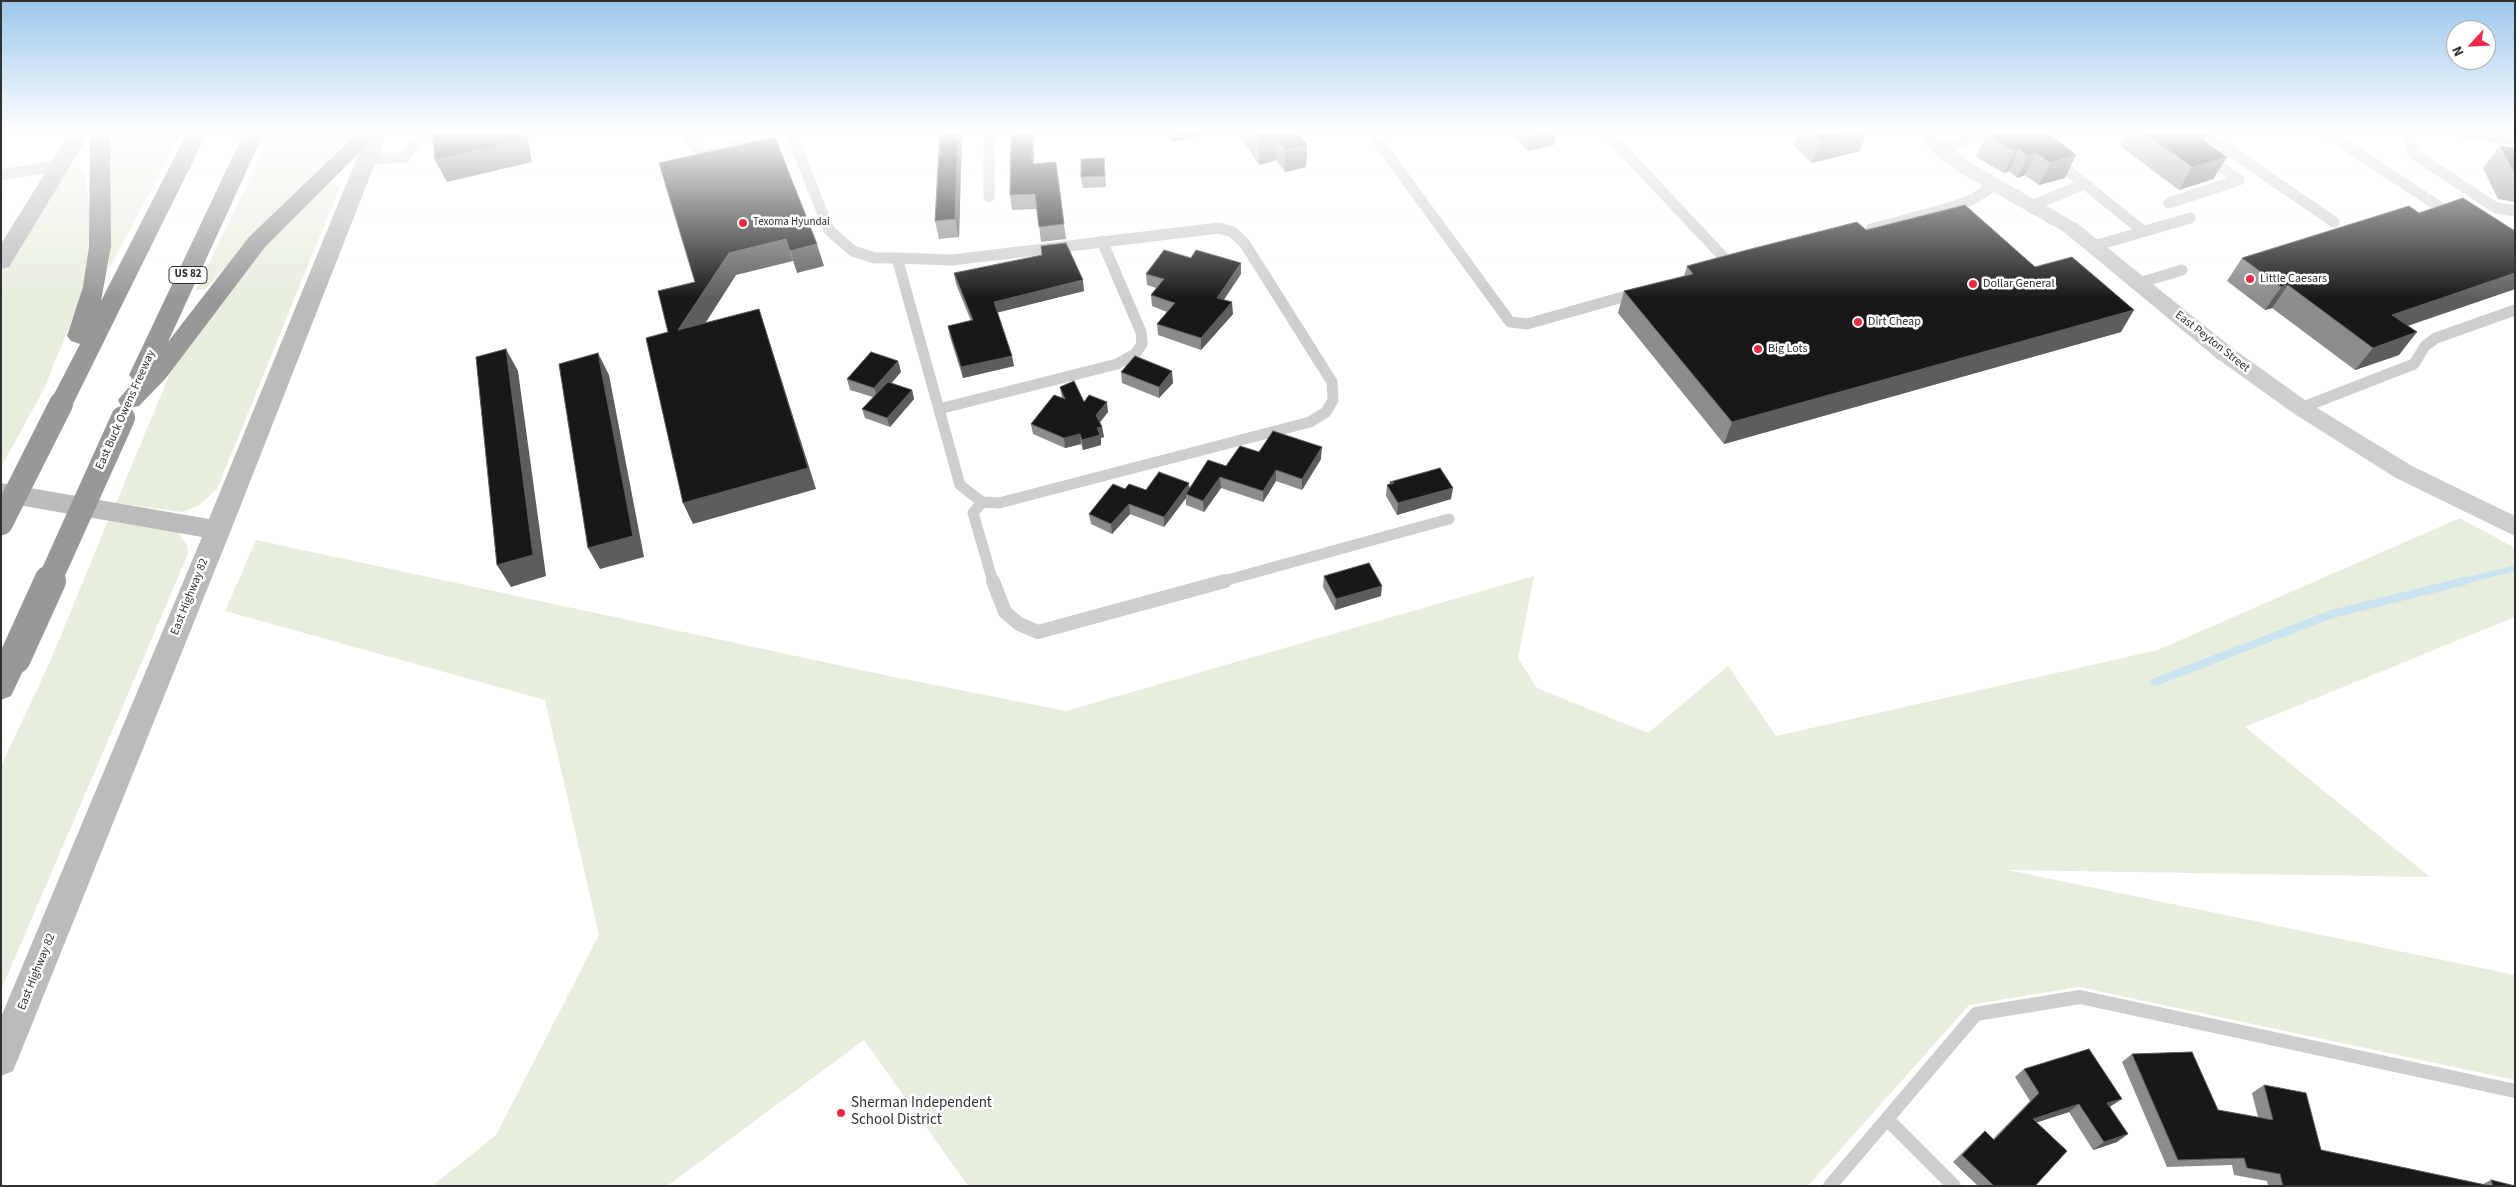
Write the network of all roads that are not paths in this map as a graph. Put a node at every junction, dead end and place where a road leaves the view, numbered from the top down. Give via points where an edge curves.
1 (44, 188) edge
2 (100, 188) edge
3 (169, 188) edge
4 (228, 188) edge
5 (312, 188) edge
6 (355, 188) edge
7 (813, 188) edge
8 (989, 188) edge
9 (1412, 188) edge
10 (1658, 188) edge
11 (1989, 188) edge
12 (2004, 188) edge
13 (2074, 188) edge
14 (2090, 188) edge
15 (2212, 188) edge
16 (2285, 188) edge
17 (2410, 188) edge
18 (2466, 188) edge
19 (989, 197) dead end
20 (2169, 202) dead end
21 (2032, 205) junction
22 (2515, 211) edge
23 (2190, 218) dead end
24 (2459, 220) edge
25 (2334, 222) dead end
26 (1860, 232) edge
27 (2143, 232) junction
28 (8, 240) edge
29 (1102, 241) junction
30 (2094, 246) junction
31 (898, 258) junction
32 (1, 262) edge
33 (1719, 270) edge
34 (2182, 270) dead end
35 (2139, 283) junction
36 (1652, 289) edge
37 (2515, 310) edge
38 (73, 377) junction
39 (2301, 408) junction
40 (126, 409) junction
41 (939, 409) junction
42 (1, 492) edge
43 (982, 502) junction
44 (1449, 519) dead end
45 (1, 523) edge
46 (2515, 527) edge
47 (218, 530) junction
48 (1, 688) edge
49 (1, 1059) edge
50 (2515, 1091) edge
51 (1887, 1119) junction
52 (1830, 1186) edge
53 (1954, 1186) edge

1 - 28 main road
2 - 38 highway via 100,246 94,288 77,341
3 - 38 highway
4 - 40 highway, East Buck Owens Freeway / US 82
5 - 40 highway via 257,242
6 - 47 main road, East Highway 82
7 - 31 lane via 829,230 853,251 875,258
8 - 19 lane
9 - 36 lane via 1510,322 1527,324
10 - 33 lane via 1727,261 1743,263
11 - 26 lane via 1954,207
12 - 21 street, East Peyton Street
13 - 21 lane
14 - 27 lane
15 - 20 lane
16 - 25 lane
17 - 24 lane
18 - 22 lane via 2496,208
21 - 30 street, East Peyton Street
23 - 27 lane
27 - 30 lane
28 - 32 main road
29 - 31 lane via 952,260
29 - 41 lane via 1141,332 1142,344 1136,354 1117,364
29 - 43 lane via 1219,228 1233,232 1245,244 1332,382 1333,400 1326,412 1310,422 999,503
30 - 35 street, East Peyton Street
31 - 41 lane
34 - 35 lane
35 - 39 street, East Peyton Street via 2224,352
37 - 39 lane via 2436,338 2425,346 2414,364
38 - 45 highway, bridge
39 - 46 street, East Peyton Street via 2404,472
40 - 48 highway, East Buck Owens Freeway / US 82, bridge
41 - 43 lane via 960,485
42 - 47 main road
43 - 44 lane via 974,513 997,595 1005,612 1019,624 1038,632
47 - 49 main road, East Highway 82
50 - 51 lane via 2080,997 1976,1014
51 - 52 lane
51 - 53 lane

